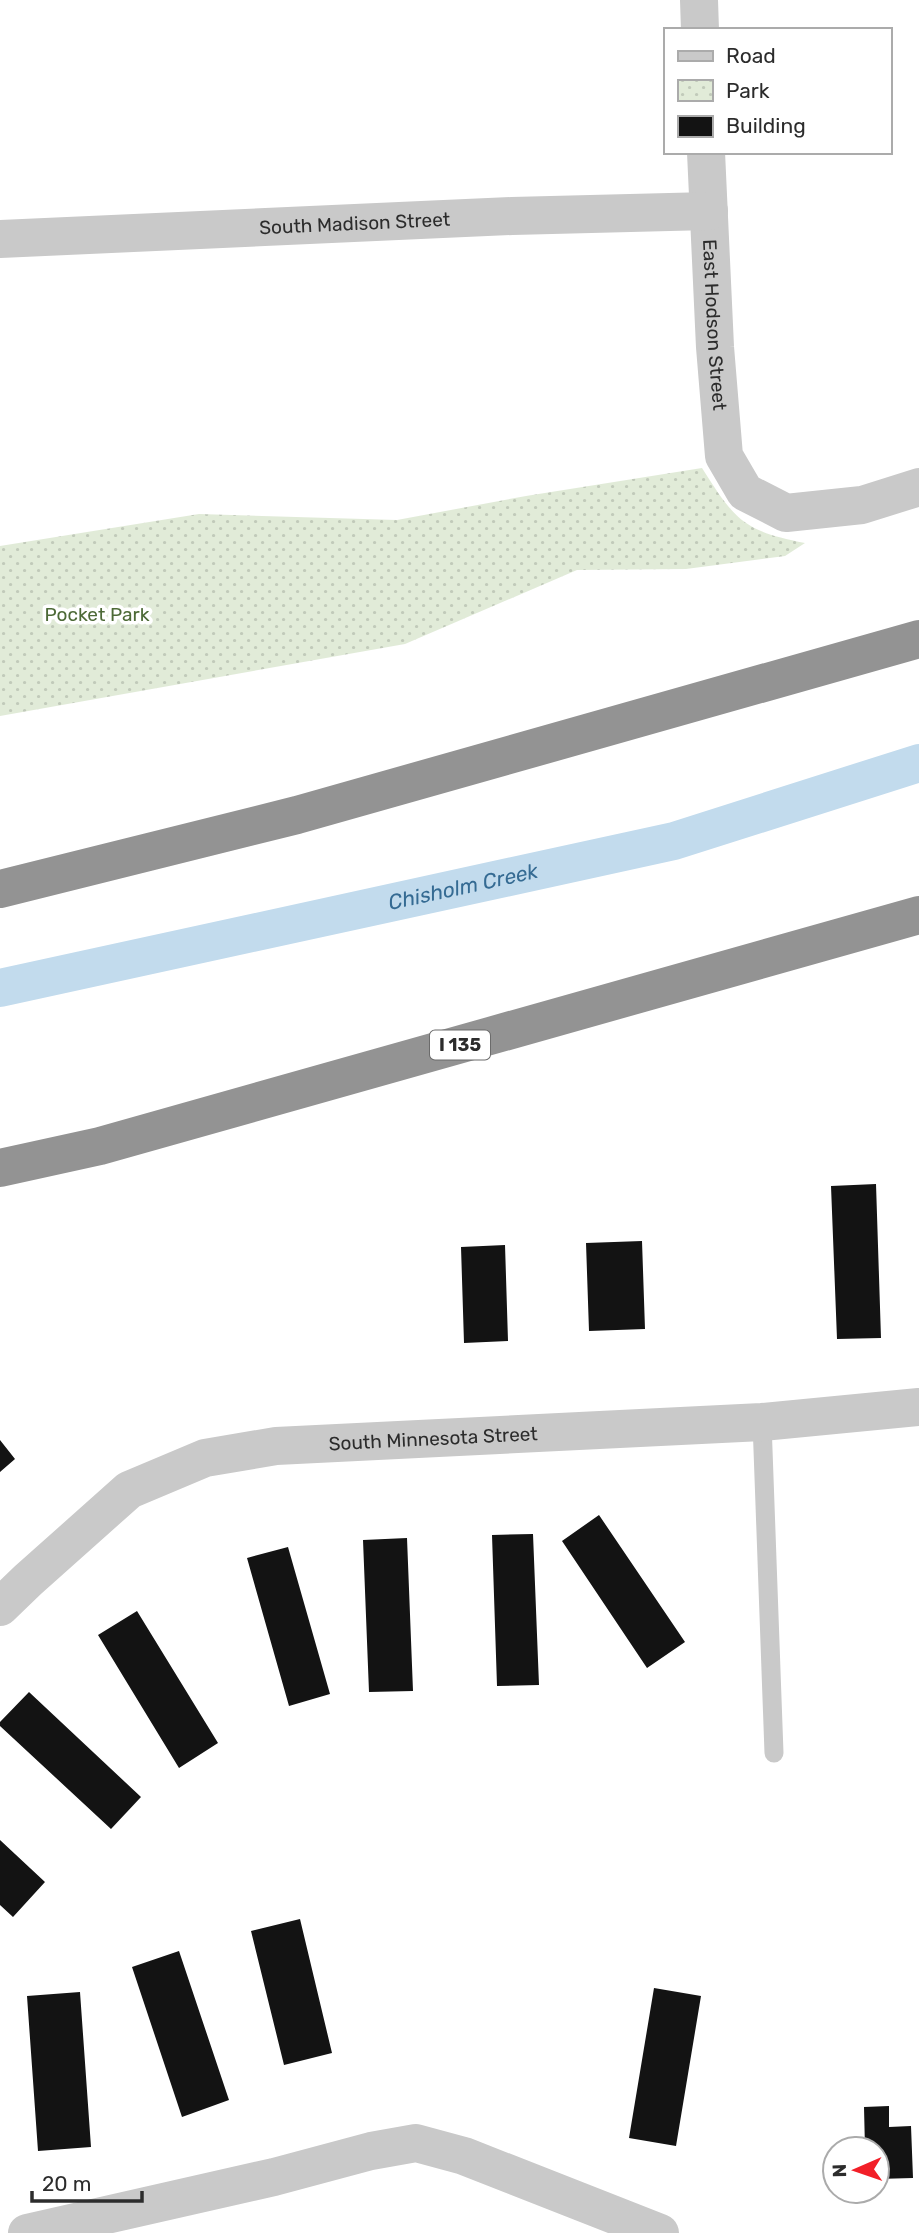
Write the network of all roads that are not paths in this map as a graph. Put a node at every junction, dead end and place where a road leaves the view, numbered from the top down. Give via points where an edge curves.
1 (699, 0) edge
2 (700, 28) edge
3 (706, 154) edge
4 (709, 211) junction
5 (0, 239) edge
6 (919, 487) edge
7 (919, 639) edge
8 (0, 889) edge
9 (919, 915) edge
10 (0, 1168) edge
11 (919, 1407) edge
12 (762, 1422) junction
13 (0, 1607) edge
14 (774, 1753) dead end
15 (27, 2233) edge
16 (660, 2233) edge

1 - 2 street
3 - 4 street, East Hodson Street
4 - 5 street, South Madison Street
4 - 6 street, East Hodson Street via 724,456 745,492 786,513 862,505
7 - 8 highway via 297,815
9 - 10 highway, I 135 via 100,1146
11 - 12 street, South Minnesota Street
12 - 13 street, South Minnesota Street via 276,1446 205,1458 128,1490
12 - 14 lane
15 - 16 street via 416,2143 464,2156

